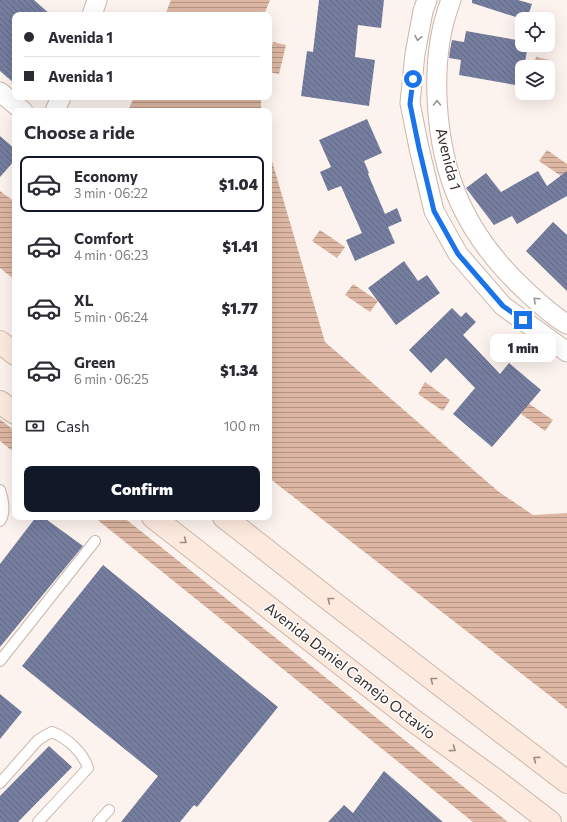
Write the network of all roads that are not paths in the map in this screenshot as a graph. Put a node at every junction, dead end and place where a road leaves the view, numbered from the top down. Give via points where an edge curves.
1 (427, 0) edge
2 (451, 0) edge
3 (0, 92) edge
4 (20, 108) edge
5 (567, 324) edge
6 (0, 342) edge
7 (12, 352) edge
8 (567, 352) edge
9 (0, 402) edge
10 (12, 411) edge
11 (0, 490) edge
12 (0, 520) edge
13 (157, 520) edge
14 (228, 520) edge
15 (95, 541) dead end
16 (0, 661) edge
17 (567, 782) edge
18 (0, 783) edge
19 (109, 810) dead end
20 (38, 822) edge
21 (98, 822) edge
22 (550, 822) edge

1 -> 8 street, Avenida 1 via 415,54 410,104 434,211 458,254 503,306
5 -> 2 street, Avenida 1 via 511,276 485,245 461,206 447,167 437,115 437,68 445,16
3 - 4 street
6 - 7 main road
9 - 10 main road
11 - 12 lane via 3,499
13 -> 22 main road, Avenida Daniel Camejo Octavio via 410,718
17 -> 14 main road
15 - 16 lane
18 - 20 lane via 38,740 52,732 62,736 82,755 88,768
19 - 21 lane

